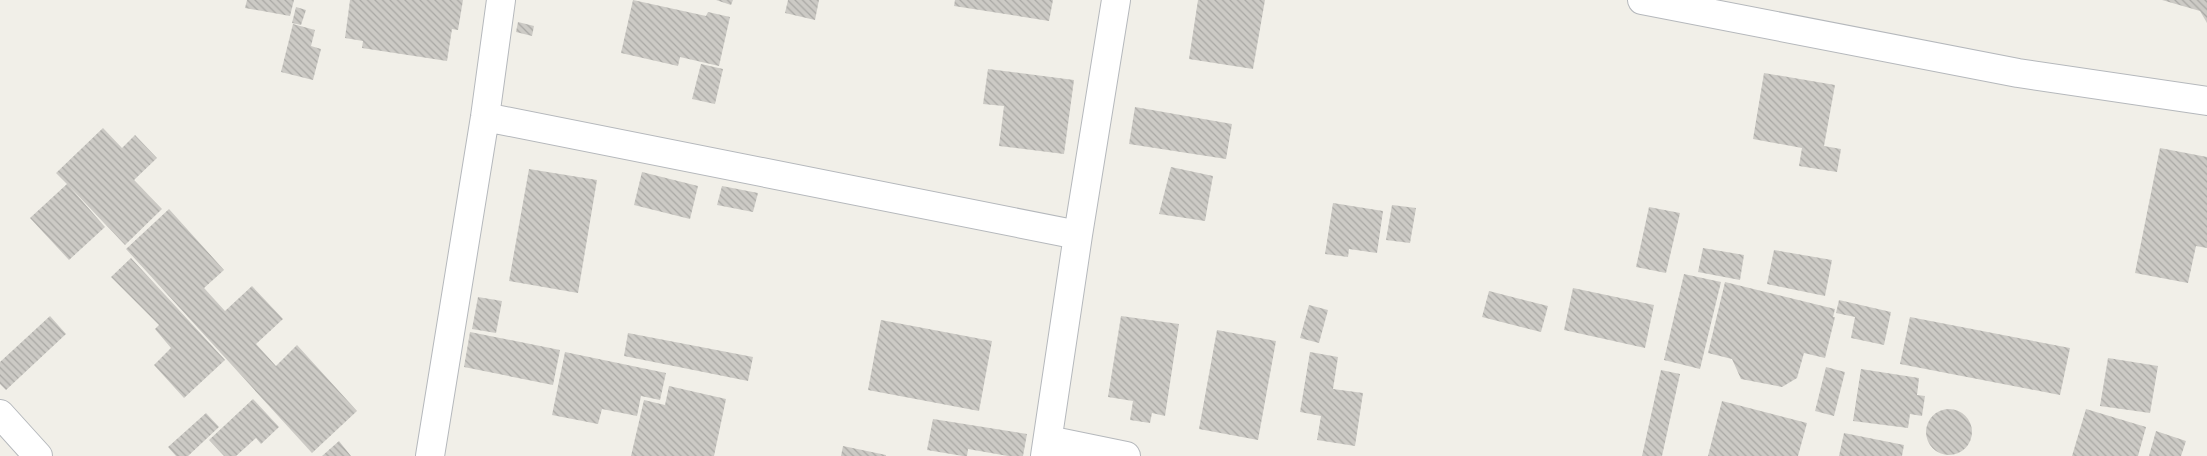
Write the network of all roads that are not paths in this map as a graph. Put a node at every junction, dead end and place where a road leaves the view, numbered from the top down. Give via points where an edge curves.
1 (501, 0) edge
2 (1116, 0) edge
3 (1642, 0) edge
4 (2207, 101) edge
5 (485, 117) junction
6 (1078, 236) junction
7 (0, 414) edge
8 (1047, 448) edge
9 (38, 456) edge
10 (430, 456) edge
11 (1126, 456) edge

1 - 5 street
2 - 6 street
3 - 4 street via 2018,73
5 - 6 street
5 - 10 street
6 - 8 street
7 - 9 street
8 - 11 street

